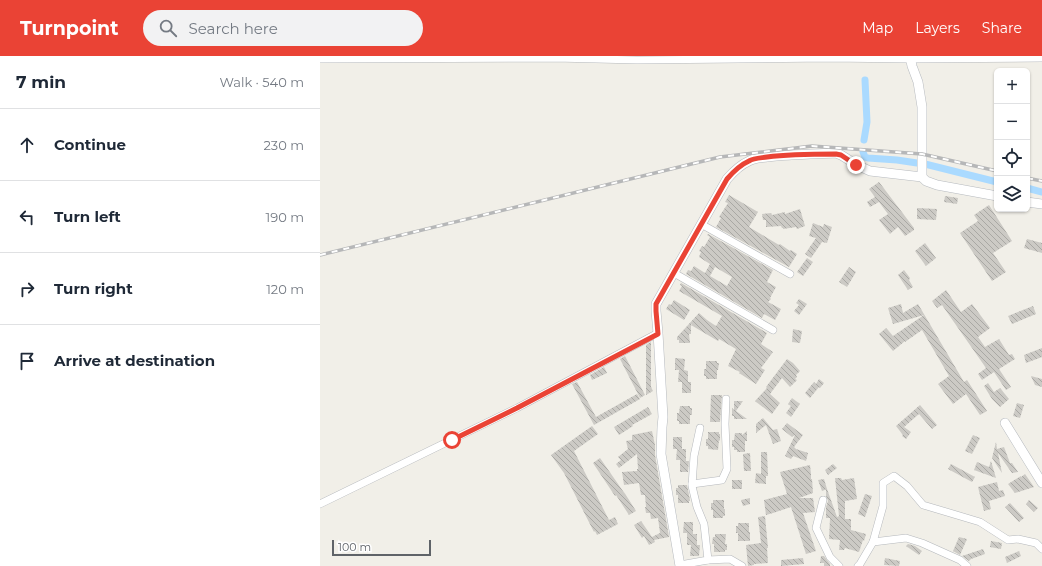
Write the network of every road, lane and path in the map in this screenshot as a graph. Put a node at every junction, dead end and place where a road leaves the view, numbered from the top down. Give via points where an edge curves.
1 (910, 57) edge
2 (1042, 58) edge
3 (320, 59) edge
4 (922, 177) junction
5 (994, 195) edge
6 (1030, 202) edge
7 (1042, 204) edge
8 (701, 224) junction
9 (674, 273) junction
10 (790, 274) dead end
11 (773, 330) dead end
12 (658, 334) junction
13 (726, 399) dead end
14 (1005, 423) dead end
15 (700, 428) dead end
16 (1042, 483) edge
17 (692, 484) junction
18 (823, 500) dead end
19 (320, 504) edge
20 (873, 542) junction
21 (1042, 549) edge
22 (708, 560) junction
23 (680, 566) edge
24 (742, 566) edge
25 (839, 566) edge
26 (858, 566) edge
27 (967, 566) edge

1 - 2 street
1 - 3 street via 637,60
1 - 4 street via 918,82 922,108
4 - 5 street via 937,185
4 - 8 street via 870,171 836,154 755,159 748,161 727,179
6 - 7 street
8 - 9 street
8 - 10 street
9 - 11 street
9 - 12 street via 656,304
12 - 19 street via 517,408
12 - 23 street via 663,417 661,454
13 - 17 street via 727,469 722,480
14 - 16 street
15 - 17 street
17 - 22 street via 704,524
18 - 25 street via 816,528 830,556
20 - 21 street via 883,506 883,483 894,476 923,504 980,522 1008,540 1018,539 1036,543
20 - 26 street
20 - 27 street via 906,538 960,560
22 - 23 street
22 - 24 street via 730,559

